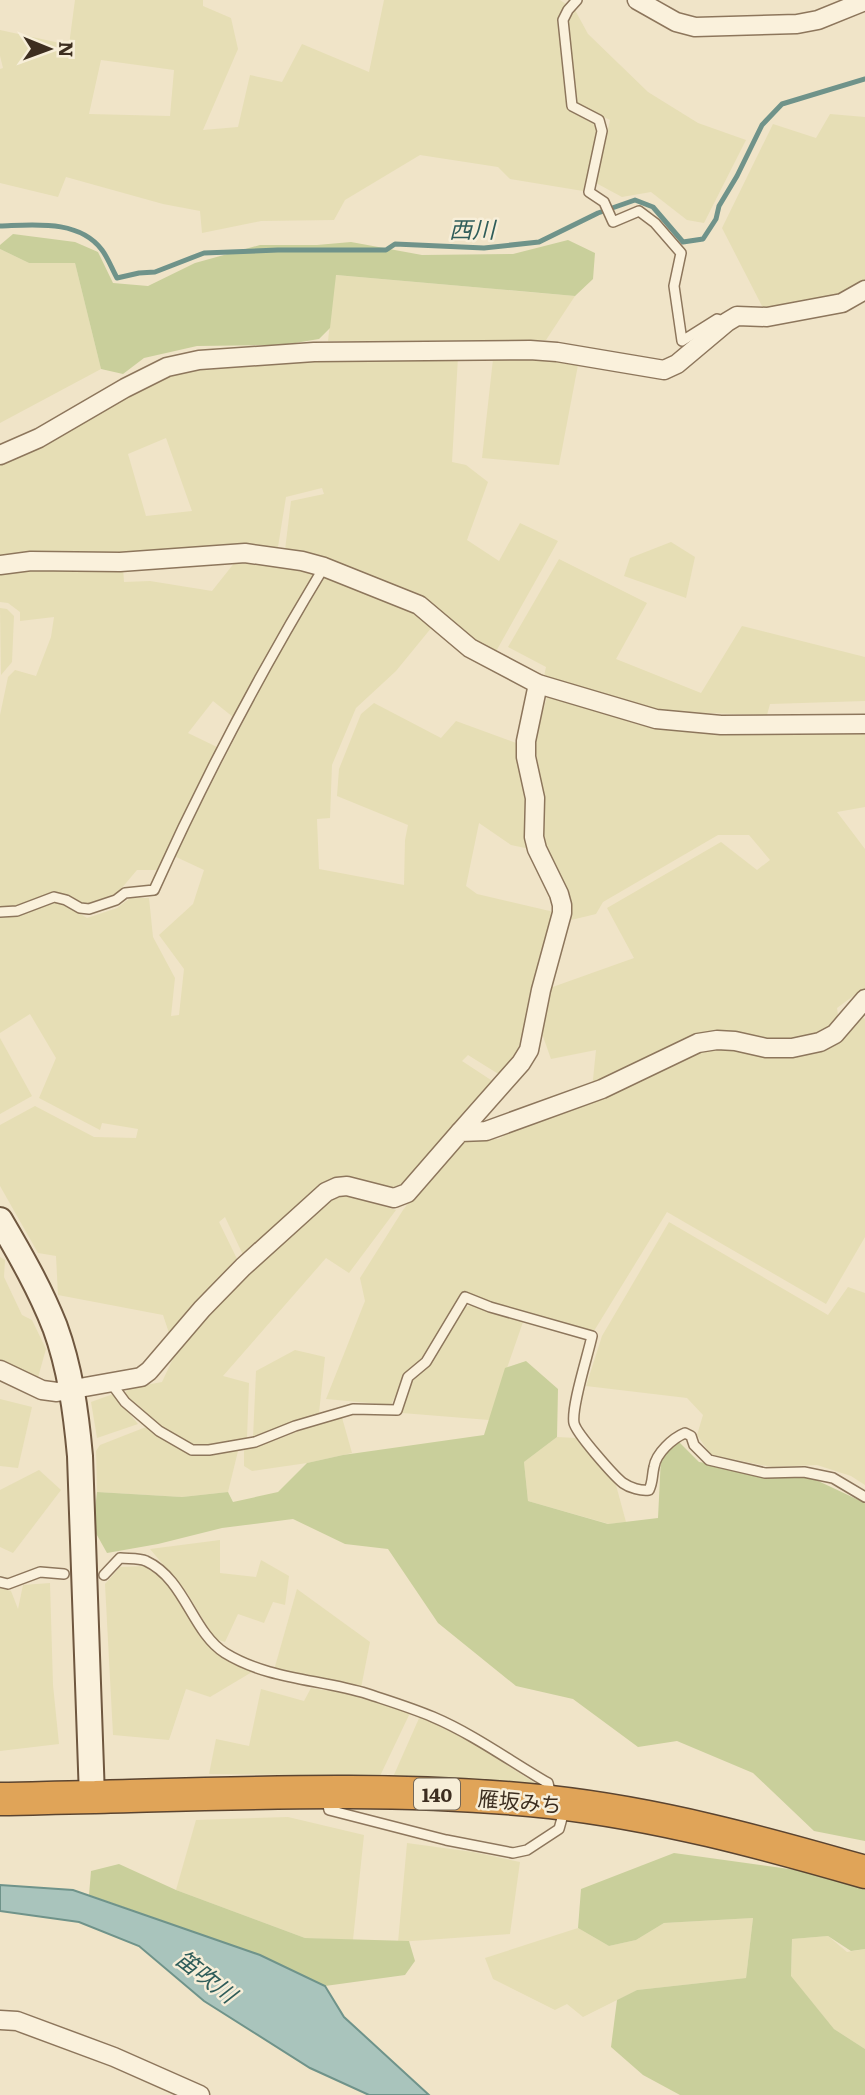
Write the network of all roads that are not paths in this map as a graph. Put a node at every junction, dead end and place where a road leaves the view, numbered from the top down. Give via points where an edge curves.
1 (577, 0) edge
2 (637, 0) edge
3 (865, 1) edge
4 (865, 290) edge
5 (727, 322) junction
6 (0, 456) edge
7 (0, 565) edge
8 (324, 567) junction
9 (538, 684) junction
10 (865, 724) edge
11 (0, 912) edge
12 (865, 999) edge
13 (460, 1132) junction
14 (0, 1220) edge
15 (0, 1370) edge
16 (111, 1383) junction
17 (72, 1388) junction
18 (865, 1497) edge
19 (64, 1574) dead end
20 (104, 1575) dead end
21 (0, 1582) edge
22 (325, 1792) junction
23 (92, 1797) junction
24 (0, 1799) edge
25 (559, 1803) junction
26 (865, 1872) edge
27 (0, 2020) edge
28 (200, 2095) edge

1 - 5 lane via 563,20 572,106 599,120 603,131 589,192 604,202 613,222 639,211 681,253 674,286 682,341 717,319
2 - 3 street via 695,27 797,24
4 - 5 street via 842,303 767,317 737,316
5 - 6 street via 664,370 530,350 314,352 199,360 167,367
7 - 8 street via 246,553
8 - 9 street via 419,605 470,648
8 - 11 lane via 231,730 154,890 125,893 89,909 54,897 17,911
9 - 10 street via 656,719 721,725
9 - 13 street via 526,741 535,798 534,837 559,894 562,913 529,1050
12 - 13 street via 835,1034 820,1042 792,1048 717,1040 698,1043 602,1089 486,1131
13 - 16 street via 407,1193 394,1198 347,1186 326,1192 243,1267 149,1371
14 - 17 street via 55,1328
15 - 17 street via 42,1390
16 - 17 street
16 - 18 lane via 125,1402 159,1431 192,1450 255,1441 353,1409 397,1410 408,1377 426,1362 465,1297 592,1336 574,1423 624,1484 649,1490 657,1457 685,1433 709,1460 765,1473 804,1472 833,1478
17 - 23 street via 80,1456
19 - 21 lane via 40,1572 8,1584
20 - 25 lane via 120,1558 145,1560 162,1572 212,1643 227,1654 272,1673 365,1693 432,1716 548,1783
22 - 23 highway, 雁坂みち / 140
22 - 25 highway, 雁坂みち / 140
22 - 25 lane via 329,1810 513,1853 527,1850 559,1829
23 - 24 highway, 雁坂みち / 140
25 - 26 highway, 雁坂みち / 140 via 734,1835
27 - 28 street via 17,2021 114,2057

